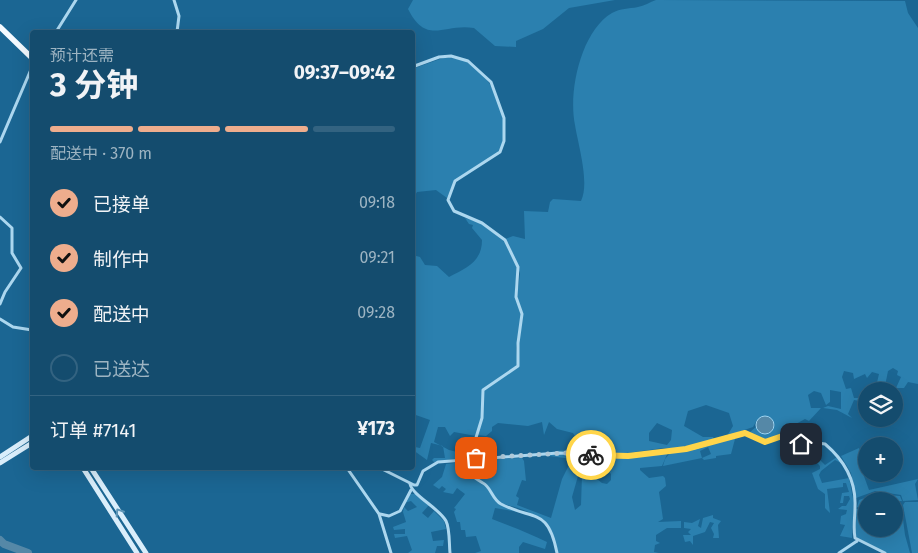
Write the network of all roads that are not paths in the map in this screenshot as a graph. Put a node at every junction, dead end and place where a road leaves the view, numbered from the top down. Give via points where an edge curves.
1 (76, 0) edge
2 (174, 0) edge
3 (0, 28) edge
4 (57, 30) edge
5 (177, 30) edge
6 (30, 57) edge
7 (415, 66) edge
8 (30, 72) edge
9 (0, 142) edge
10 (0, 217) edge
11 (0, 304) edge
12 (0, 319) edge
13 (30, 330) edge
14 (30, 437) edge
15 (30, 444) edge
16 (0, 457) edge
17 (464, 460) junction
18 (438, 462) junction
19 (0, 463) edge
20 (84, 470) edge
21 (92, 470) edge
22 (347, 470) edge
23 (384, 470) edge
24 (410, 484) junction
25 (411, 490) junction
26 (380, 514) junction
27 (856, 541) junction
28 (137, 553) edge
29 (146, 553) edge
30 (391, 553) edge
31 (450, 553) edge
32 (557, 553) edge
33 (839, 553) edge
34 (885, 553) edge

1 - 4 street
2 - 5 street
3 - 6 main road
7 - 18 street via 434,58 454,56 471,63 491,82 504,118 503,147 455,181 448,200 454,211 482,223 508,244 518,267 516,297 522,314 518,366 483,390 482,418 470,457
8 - 9 street
10 - 11 street via 12,228 12,253 21,268
12 - 13 street via 13,327
14 - 16 main road
15 - 19 main road
17 - 18 street
17 - 27 street via 565,453 628,456 694,448 741,433 765,442 791,433 805,445 825,444 845,464 855,502
17 - 32 street via 470,474 485,484 500,503 536,516 548,525
18 - 24 street via 423,471 417,485
20 - 28 main road
29 -> 21 main road
22 - 26 street
23 - 24 street
24 - 25 street
25 - 26 street via 400,511 388,516
25 - 31 street via 446,522
26 - 30 street
27 - 33 street
27 - 34 street

